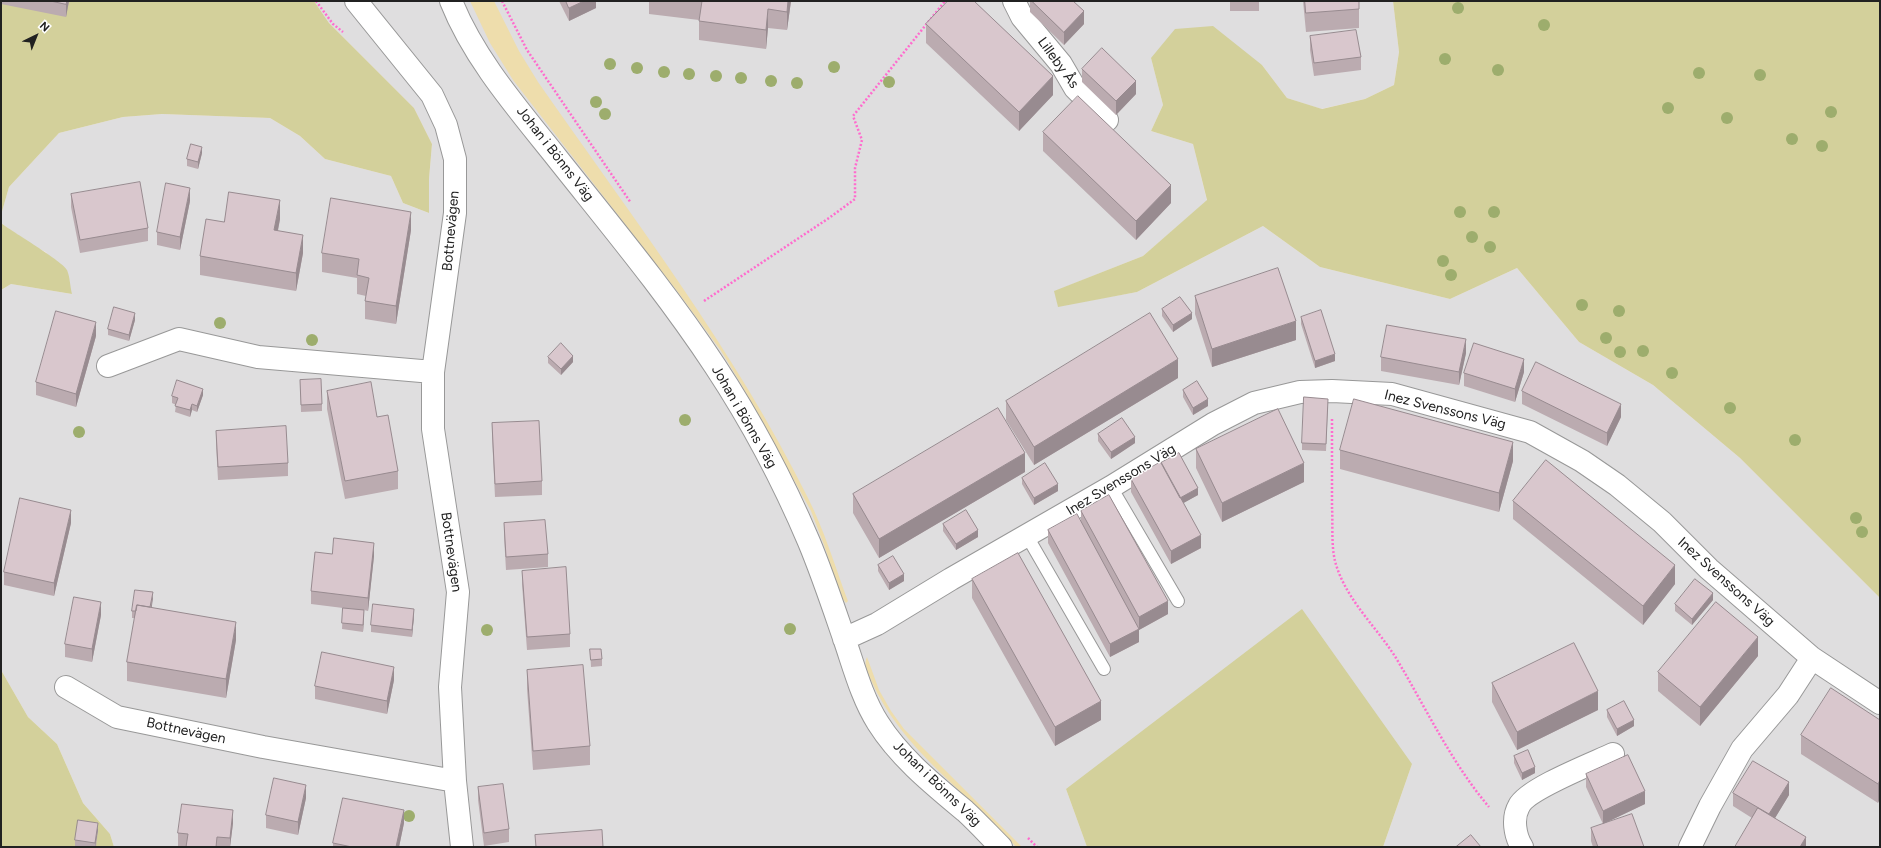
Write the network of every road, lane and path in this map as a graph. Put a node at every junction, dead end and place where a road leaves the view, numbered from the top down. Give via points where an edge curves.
1 (316, 1) edge
2 (356, 1) edge
3 (451, 1) edge
4 (945, 1) edge
5 (1014, 1) edge
6 (349, 36) dead end
7 (1107, 120) dead end
8 (704, 301) dead end
9 (108, 366) dead end
10 (433, 372) junction
11 (1332, 391) junction
12 (1111, 487) junction
13 (1027, 536) junction
14 (1178, 601) dead end
15 (844, 639) junction
16 (1812, 658) junction
17 (1104, 668) dead end
18 (66, 687) dead end
19 (1880, 702) edge
20 (1613, 754) dead end
21 (455, 781) junction
22 (1515, 822) junction
23 (462, 847) edge
24 (1001, 847) edge
25 (1522, 847) edge
26 (1690, 847) edge

1 - 6 path via 333,24
2 - 10 street, Bottnevägen via 432,95 446,125 455,159 455,213
3 - 15 street, Johan i Bönns Väg via 482,59 518,109 641,262 735,398 770,460 808,541
4 - 8 path via 853,116 862,140 855,168 855,199
5 - 7 street, Lilleby Ås via 1022,17 1061,64 1075,88
9 - 10 street via 179,338 258,358
10 - 21 street, Bottnevägen via 433,429 458,592 450,687
11 - 12 street, Inez Svenssons Väg via 1300,392 1254,403 1213,424
11 - 16 street, Inez Svenssons Väg via 1392,394 1530,432 1556,446 1617,485 1662,522 1709,569
11 - 22 path via 1332,530 1335,560 1341,577 1352,598 1395,657 1470,784 1490,807
12 - 13 street, Inez Svenssons Väg
12 - 14 lane
13 - 15 street, Inez Svenssons Väg via 877,624
13 - 17 lane
15 - 24 street, Johan i Bönns Väg via 857,679 878,723 934,785
16 - 19 street, Inez Svenssons Väg
16 - 26 street via 1788,695 1742,749
18 - 21 street, Bottnevägen via 117,717 263,747
20 - 22 street via 1544,786 1529,796 1519,805
21 - 23 street, Bottnevägen
22 - 25 street via 1516,837

